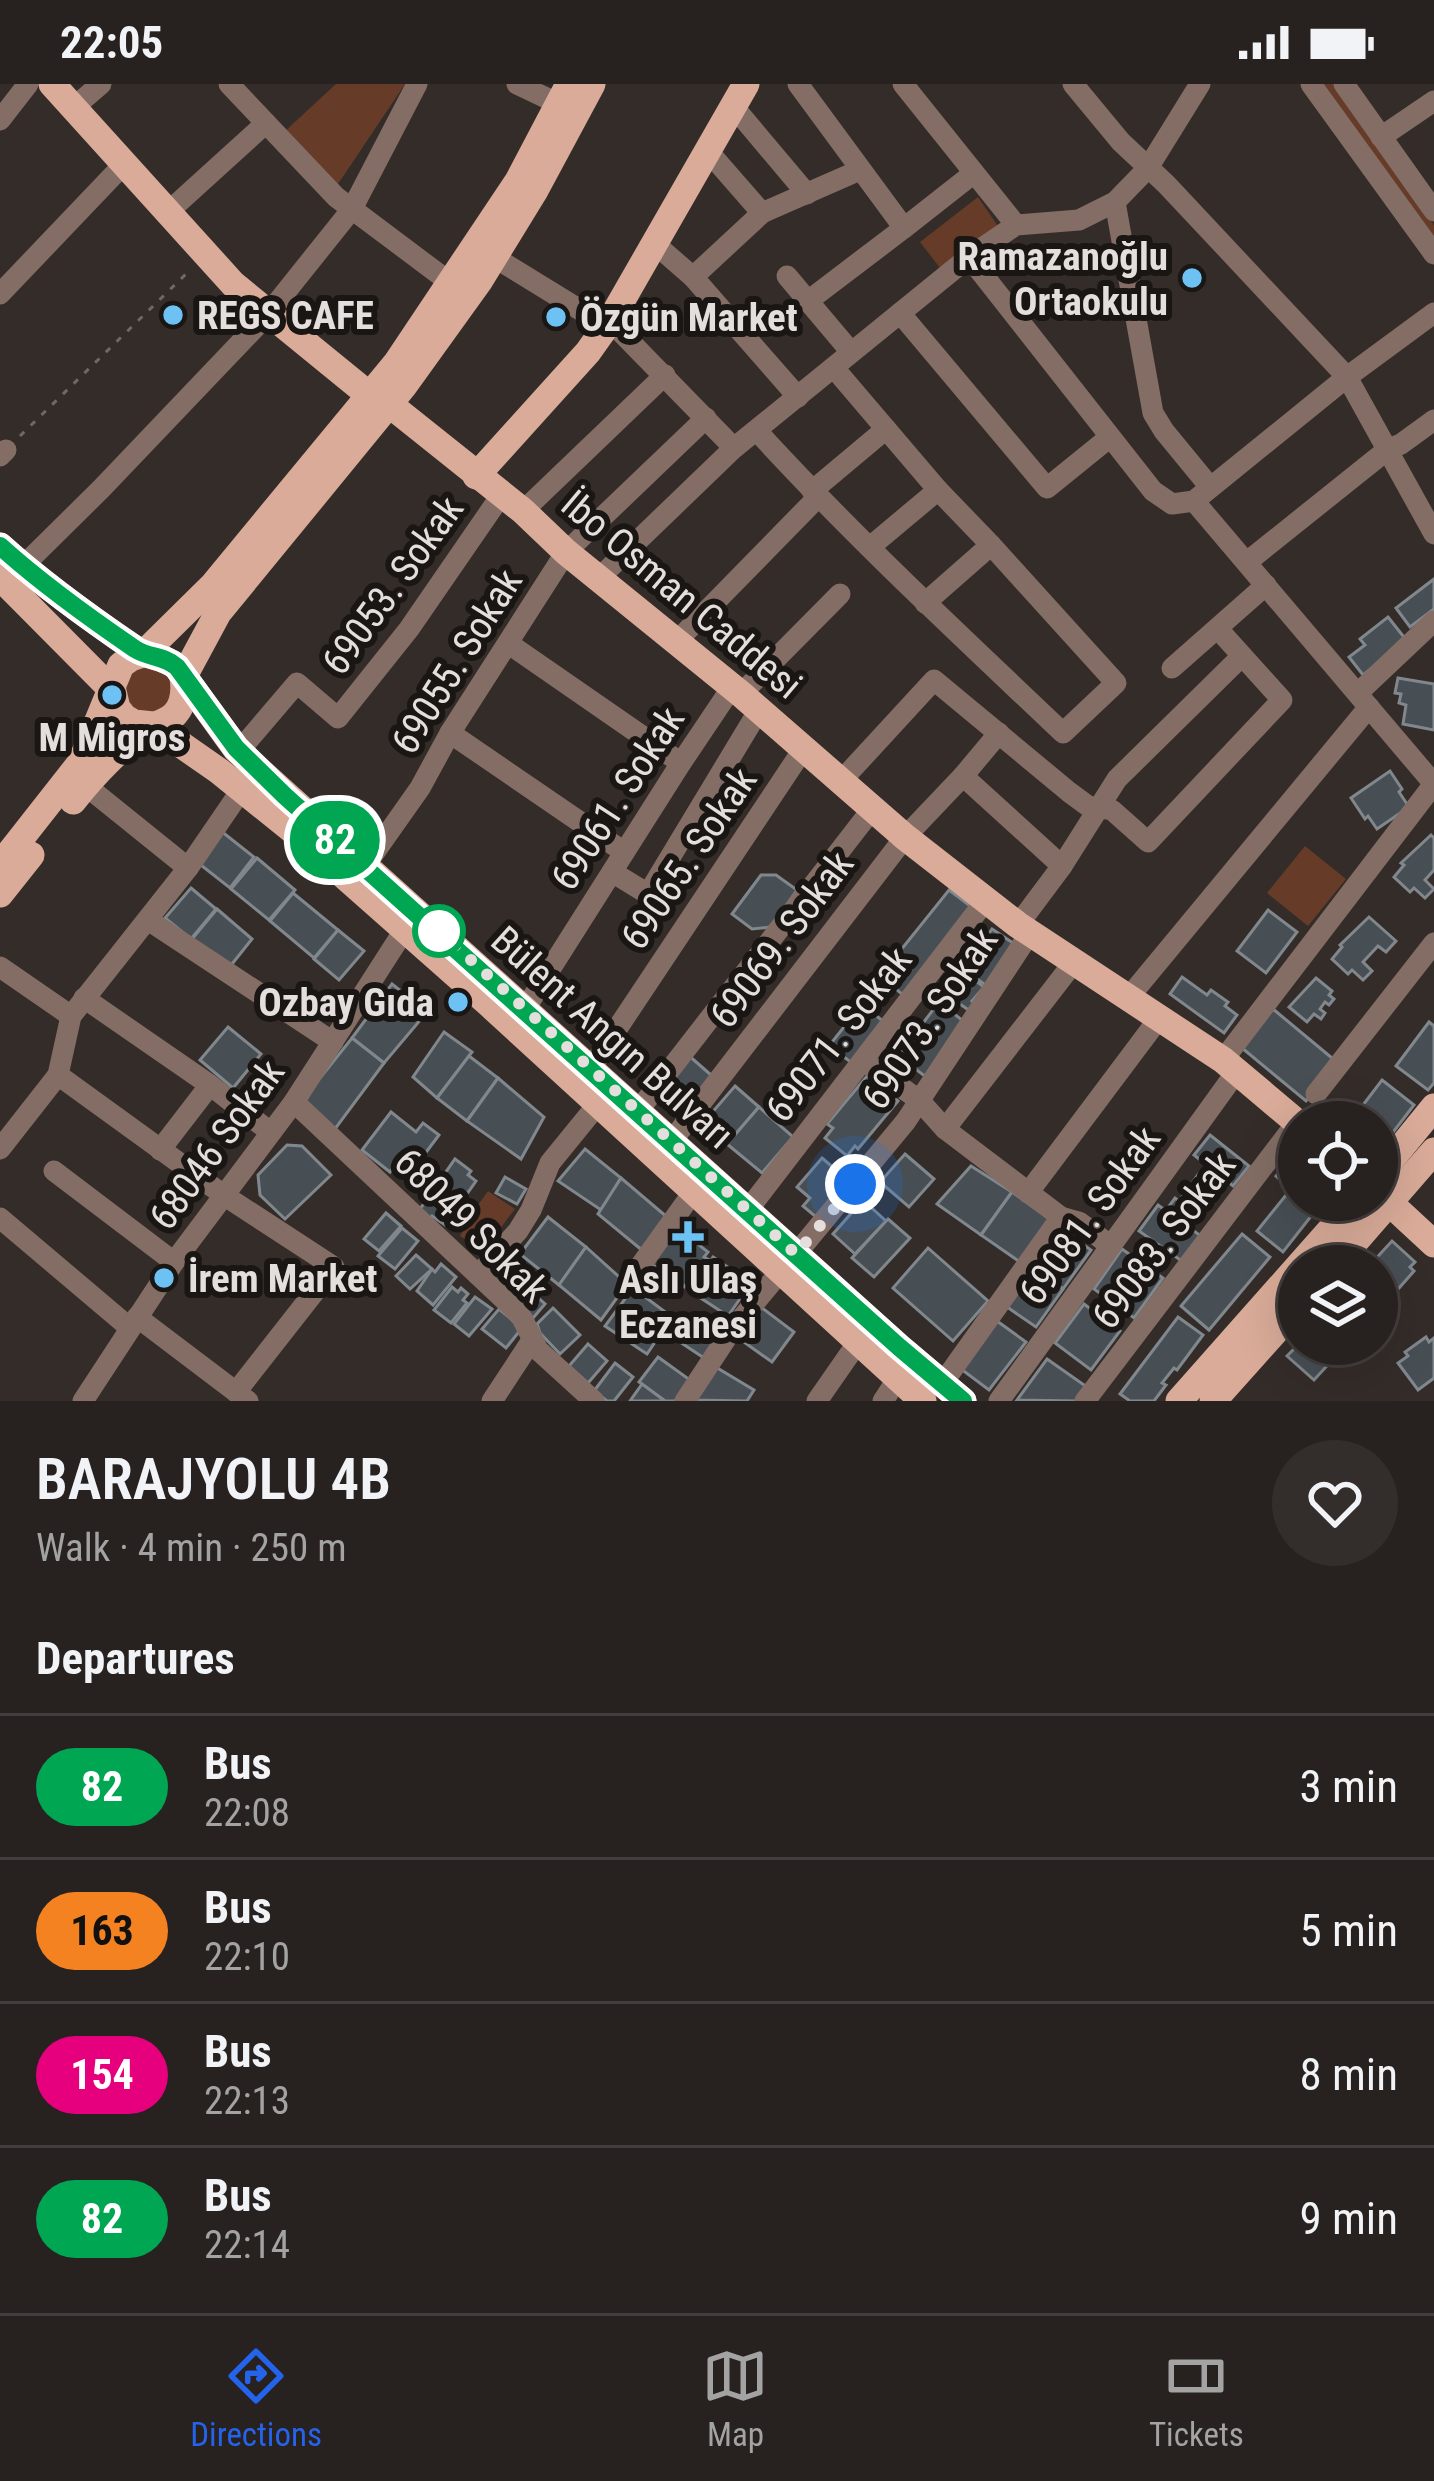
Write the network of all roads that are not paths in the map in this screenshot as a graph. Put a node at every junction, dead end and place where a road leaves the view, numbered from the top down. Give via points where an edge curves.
1 (28, 84) edge
2 (52, 84) edge
3 (101, 84) edge
4 (417, 84) edge
5 (517, 84) edge
6 (592, 84) edge
7 (798, 84) edge
8 (1073, 84) edge
9 (1200, 84) edge
10 (1311, 84) edge
11 (1345, 84) edge
12 (907, 85) edge
13 (237, 86) edge
14 (564, 94) edge
15 (739, 95) edge
16 (1434, 101) edge
17 (74, 108) junction
18 (0, 119) edge
19 (266, 123) junction
20 (1381, 137) junction
21 (706, 150) junction
22 (124, 164) junction
23 (1148, 168) junction
24 (860, 170) junction
25 (974, 173) junction
26 (807, 194) junction
27 (1115, 202) junction
28 (352, 208) junction
29 (1434, 211) edge
30 (168, 212) junction
31 (763, 212) junction
32 (1016, 225) junction
33 (904, 228) junction
34 (655, 244) junction
35 (1434, 254) edge
36 (494, 257) junction
37 (969, 257) junction
38 (787, 276) dead end
39 (693, 278) junction
40 (452, 284) junction
41 (0, 294) edge
42 (808, 302) junction
43 (900, 313) junction
44 (1434, 313) edge
45 (268, 314) junction
46 (610, 321) junction
47 (851, 352) junction
48 (834, 368) junction
49 (665, 375) junction
50 (1347, 377) junction
51 (798, 397) junction
52 (382, 398) junction
53 (706, 418) junction
54 (1434, 420) edge
55 (886, 429) junction
56 (758, 431) junction
57 (1109, 437) junction
58 (734, 448) junction
59 (1387, 450) junction
60 (476, 476) junction
61 (938, 490) junction
62 (815, 494) junction
63 (1202, 494) junction
64 (512, 502) junction
65 (1434, 534) edge
66 (991, 545) junction
67 (0, 546) edge
68 (870, 547) junction
69 (566, 552) junction
70 (1247, 562) junction
71 (7, 579) edge
72 (598, 579) junction
73 (1266, 585) junction
74 (840, 595) dead end
75 (925, 603) junction
76 (1434, 621) edge
77 (1218, 628) junction
78 (675, 643) junction
79 (509, 644) junction
80 (143, 654) junction
81 (1242, 656) junction
82 (1172, 668) dead end
83 (183, 678) junction
84 (112, 692) junction
85 (744, 697) junction
86 (1363, 700) junction
87 (152, 725) junction
88 (450, 733) junction
89 (999, 733) junction
90 (804, 748) junction
91 (239, 751) junction
92 (681, 763) junction
93 (964, 776) junction
94 (841, 781) junction
95 (1434, 784) edge
96 (86, 785) junction
97 (242, 789) junction
98 (873, 808) junction
99 (1098, 808) junction
100 (904, 837) junction
101 (618, 862) junction
102 (0, 865) edge
103 (364, 866) junction
104 (1062, 866) junction
105 (188, 868) junction
106 (0, 894) edge
107 (986, 900) junction
108 (148, 920) junction
109 (405, 929) junction
110 (1024, 929) junction
111 (1434, 943) edge
112 (1074, 962) junction
113 (0, 967) edge
114 (1129, 997) junction
115 (78, 1007) junction
116 (526, 1009) junction
117 (1160, 1017) junction
118 (333, 1042) junction
119 (864, 1061) junction
120 (1230, 1065) junction
121 (591, 1067) junction
122 (58, 1075) junction
123 (210, 1085) junction
124 (1316, 1094) dead end
125 (919, 1100) junction
126 (294, 1102) junction
127 (598, 1104) junction
128 (1278, 1106) edge
129 (1434, 1107) edge
130 (638, 1111) junction
131 (945, 1129) junction
132 (269, 1131) junction
133 (671, 1142) junction
134 (0, 1149) edge
135 (1278, 1149) edge
136 (160, 1150) junction
137 (1398, 1151) edge
138 (1434, 1151) edge
139 (54, 1171) dead end
140 (1398, 1184) edge
141 (694, 1191) junction
142 (1028, 1193) junction
143 (225, 1196) junction
144 (1398, 1210) edge
145 (747, 1211) junction
146 (1060, 1217) junction
147 (0, 1218) edge
148 (1338, 1221) edge
149 (1434, 1244) edge
150 (1111, 1246) junction
151 (173, 1262) junction
152 (788, 1263) junction
153 (478, 1275) junction
154 (633, 1276) dead end
155 (134, 1322) junction
156 (1278, 1328) edge
157 (532, 1340) junction
158 (858, 1342) junction
159 (890, 1390) edge
160 (942, 1395) edge
161 (242, 1396) edge
162 (83, 1401) edge
163 (492, 1401) edge
164 (594, 1401) edge
165 (685, 1401) edge
166 (817, 1401) edge
167 (999, 1401) edge
168 (1085, 1401) edge
169 (1179, 1401) edge
170 (1213, 1401) edge

1 - 18 street
2 - 17 main road, İbo Osman Caddesi
3 - 17 street
4 - 28 street
5 - 14 street
6 - 36 main road
7 - 24 street
8 - 23 street
9 - 23 street
10 - 35 street
11 - 20 street
12 - 25 street
13 - 19 street
14 - 40 main road
15 - 21 main road
15 - 26 street
16 - 20 street
17 - 22 main road, İbo Osman Caddesi
19 - 28 street
19 - 30 street
20 - 29 street
21 - 31 street
21 - 34 main road
22 - 30 main road, İbo Osman Caddesi
22 - 41 street
23 - 27 street
23 - 50 street
24 - 26 street
24 - 33 street
25 - 32 street
25 - 33 street
26 - 31 street
27 - 32 street via 1079,220
27 - 63 street via 1153,412
28 - 40 street
28 - 45 street
30 - 45 main road, İbo Osman Caddesi
31 - 39 street
32 - 37 street
33 - 42 street
34 - 39 street
34 - 46 main road
36 - 46 street
36 - 52 main road via 436,344
37 - 43 street
37 - 57 street
38 - 42 street
39 - 51 street
40 - 52 main road
42 - 47 street
43 - 47 street
43 - 57 street via 1047,488
44 - 50 street
45 - 52 main road, İbo Osman Caddesi
45 - 71 street
46 - 49 street
46 - 60 main road
47 - 48 street
48 - 51 street
48 - 55 street
49 - 53 street
49 - 64 street, 69053. Sokak
50 - 59 street
50 - 63 street
51 - 56 street
52 - 60 main road, İbo Osman Caddesi
52 - 80 main road
52 - 83 main road via 218,613
53 - 58 street
53 - 69 street, 69055. Sokak
54 - 59 street
55 - 61 street
55 - 62 street
56 - 58 street
56 - 62 street
57 - 63 street via 1172,504
58 - 72 street
59 - 65 street
59 - 70 street
60 - 64 main road, İbo Osman Caddesi
61 - 66 street
61 - 68 street
62 - 68 street
62 - 78 street
63 - 70 street
64 - 69 main road, İbo Osman Caddesi
64 - 91 street, 69053. Sokak via 338,718 297,682
66 - 75 street
66 - 75 street via 1115,683 1064,733
67 - 71 main road, Bülent Angın Bulvarı
68 - 75 street
69 - 72 main road, İbo Osman Caddesi
69 - 79 street, 69055. Sokak
70 - 73 street
71 - 80 main road, Bülent Angın Bulvarı
71 - 84 main road, Bülent Angın Bulvarı
72 - 78 main road, İbo Osman Caddesi
73 - 77 street
73 - 86 street
74 - 85 street
76 - 86 street
77 - 81 street
77 - 82 street
78 - 85 main road, İbo Osman Caddesi
79 - 88 street, 69055. Sokak
79 - 92 street
80 - 83 main road, Bülent Angın Bulvarı via 167,658
80 - 84 main road via 122,665
81 - 99 street, 69073. Sokak via 1117,779
81 - 99 street via 1282,700 1148,842 1112,810
83 - 87 main road via 176,714
83 - 91 main road, Bülent Angın Bulvarı
84 - 87 main road, Bülent Angın Bulvarı via 124,717
84 - 102 main road via 81,762
85 - 90 main road, İbo Osman Caddesi
85 - 92 street, 69061. Sokak
85 - 101 street via 648,894
86 - 95 street
86 - 114 street
87 - 96 main road
87 - 97 main road, Bülent Angın Bulvarı
88 - 101 street
88 - 103 street, 69055. Sokak
89 - 93 street, 69069. Sokak
89 - 94 street via 934,680
89 - 99 street
90 - 94 main road, İbo Osman Caddesi
90 - 121 street, 69065. Sokak
91 - 103 main road, Bülent Angın Bulvarı
92 - 101 street, 69061. Sokak
93 - 100 street, 69069. Sokak
93 - 104 street
94 - 98 main road, İbo Osman Caddesi
95 - 120 street, 69081. Sokak
96 - 105 street
96 - 106 main road
97 - 105 street
97 - 109 main road, Bülent Angın Bulvarı
98 - 100 main road, İbo Osman Caddesi
98 - 130 street
99 - 104 street, 69073. Sokak
100 - 107 main road, İbo Osman Caddesi
100 - 133 street, 69069. Sokak
101 - 116 street, 69061. Sokak
103 - 116 main road, Bülent Angın Bulvarı
104 - 110 street, 69073. Sokak
105 - 108 street
107 - 110 main road, İbo Osman Caddesi
107 - 119 street, 69071. Sokak
108 - 115 street
108 - 118 street
109 - 118 street, 68046 Sokak
109 - 127 main road, Bülent Angın Bulvarı
110 - 112 main road, İbo Osman Caddesi
110 - 125 street, 69073. Sokak
111 - 124 street
112 - 114 main road, İbo Osman Caddesi
112 - 131 street
113 - 115 street
114 - 117 main road, İbo Osman Caddesi
115 - 122 street
115 - 123 street
116 - 121 main road, Bülent Angın Bulvarı
117 - 120 main road, İbo Osman Caddesi
117 - 142 street
118 - 126 street, 68046 Sokak
119 - 125 street
119 - 145 street, 69071. Sokak
120 - 128 main road, İbo Osman Caddesi
120 - 150 street, 69081. Sokak
121 - 130 main road, Bülent Angın Bulvarı
122 - 134 street
122 - 136 street
123 - 132 street
123 - 136 street
125 - 131 street
125 - 152 street, 69073. Sokak
126 - 132 street, 68046 Sokak
126 - 153 street, 68049 Sokak
127 - 141 main road, Bülent Angın Bulvarı
127 - 153 street via 550,1163 518,1231
129 - 137 main road
130 - 133 main road, Bülent Angın Bulvarı
131 - 142 street
132 - 143 street, 68046 Sokak
133 - 145 main road, Bülent Angın Bulvarı
135 - 168 street, 69083. Sokak
136 - 143 street
138 - 140 main road
139 - 151 street
141 - 152 main road, Bülent Angın Bulvarı
141 - 154 street
142 - 146 street
143 - 151 street, 68046 Sokak
143 - 161 street via 334,1267
144 - 149 main road
145 - 152 main road, Bülent Angın Bulvarı
146 - 150 street
146 - 160 street
147 - 155 street
148 - 169 main road
150 - 167 street, 69081. Sokak
151 - 155 street, 68046 Sokak
152 - 158 main road, Bülent Angın Bulvarı
152 - 160 main road, Bülent Angın Bulvarı
152 - 165 street
153 - 157 street, 68049 Sokak via 522,1318
155 - 161 street
155 - 162 street, 68046 Sokak
156 - 170 main road
157 - 163 street
157 - 164 street, 68049 Sokak
158 - 159 main road, Bülent Angın Bulvarı
158 - 166 street
159 - 160 main road, Bülent Angın Bulvarı

